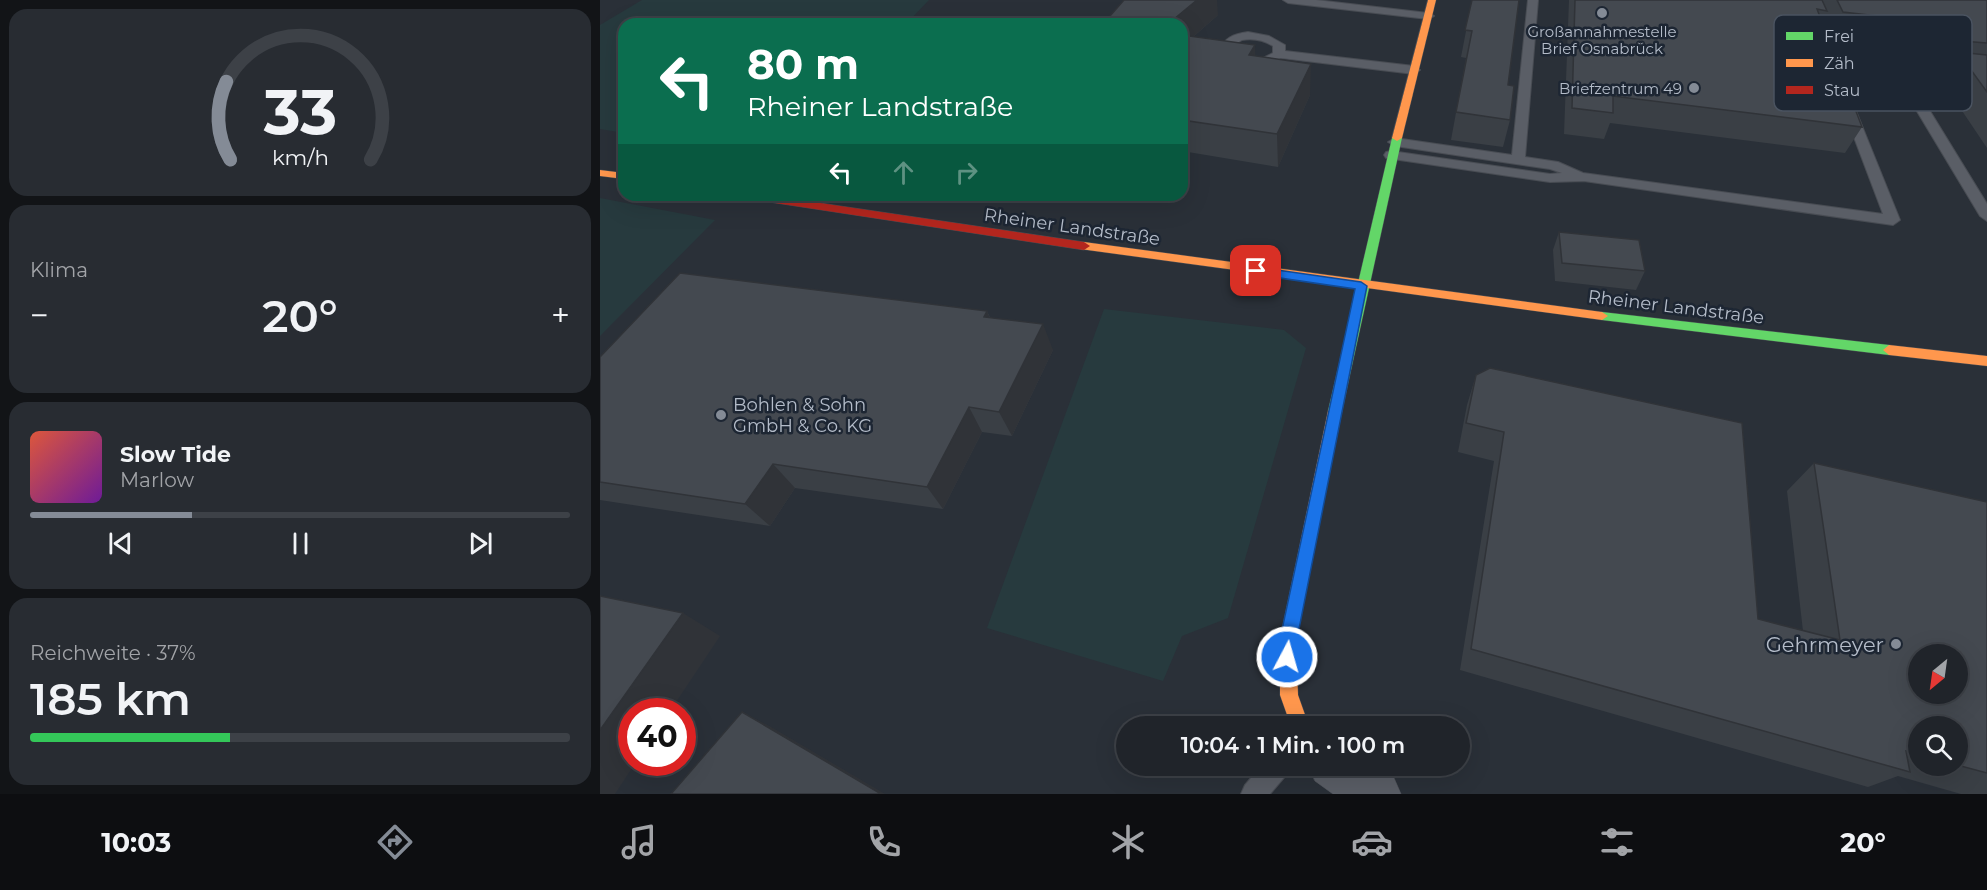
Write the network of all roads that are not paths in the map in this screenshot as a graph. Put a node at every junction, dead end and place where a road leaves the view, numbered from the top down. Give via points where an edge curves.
1 (1288, 0) edge
2 (1432, 0) edge
3 (1533, 0) edge
4 (1428, 16) junction
5 (1279, 54) dead end
6 (1414, 70) junction
7 (1972, 75) edge
8 (1987, 76) edge
9 (1851, 111) edge
10 (1923, 111) edge
11 (1393, 148) junction
12 (1518, 160) junction
13 (600, 173) edge
14 (618, 175) edge
15 (1584, 177) junction
16 (781, 201) edge
17 (1987, 216) edge
18 (1361, 286) junction
19 (1987, 361) edge
20 (1294, 716) edge
21 (1269, 776) edge
22 (1347, 776) edge
23 (1254, 794) edge
24 (1378, 794) edge

1 - 4 lane
2 - 4 street
3 - 12 lane
4 - 6 street
5 - 6 lane
6 - 11 street
7 - 8 lane
9 - 15 lane via 1893,220
10 - 17 lane
11 - 12 lane
11 - 15 lane via 1550,178
11 - 18 street
12 - 15 lane via 1553,165
13 - 14 street
16 - 18 street, Rheiner Landstraße
18 - 19 street, Rheiner Landstraße
18 - 20 street via 1288,639 1286,675
21 - 23 lane
22 - 24 street

